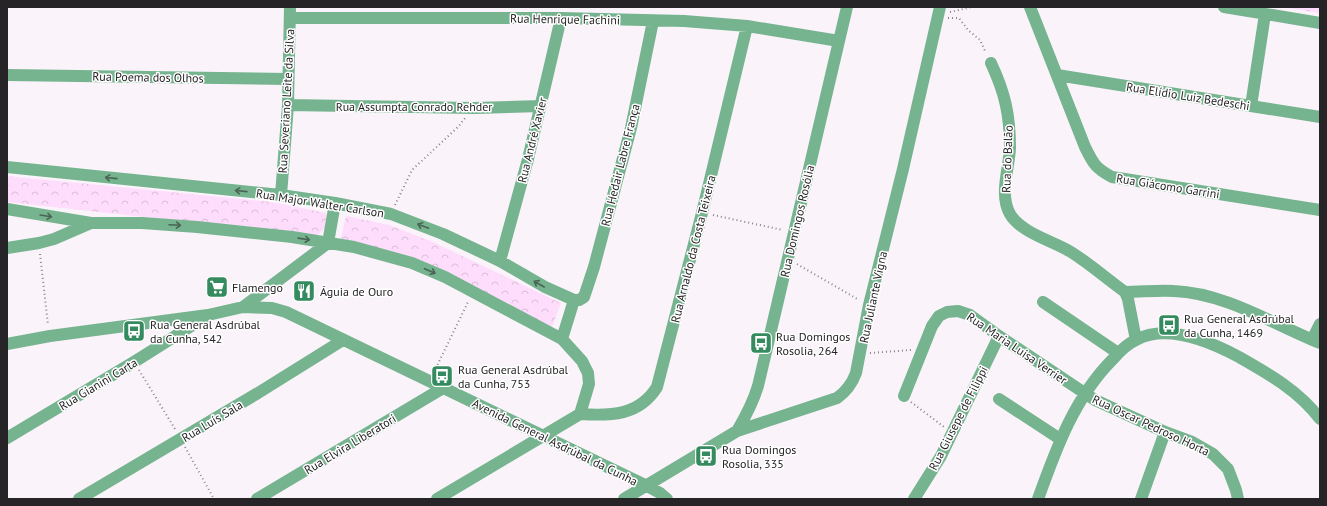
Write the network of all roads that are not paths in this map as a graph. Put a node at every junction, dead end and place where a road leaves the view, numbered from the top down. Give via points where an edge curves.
1 (847, 7) edge
2 (1030, 7) edge
3 (1224, 7) edge
4 (290, 12) edge
5 (938, 13) edge
6 (1265, 14) junction
7 (561, 18) junction
8 (653, 21) junction
9 (1320, 23) edge
10 (747, 26) junction
11 (839, 41) junction
12 (991, 63) road end
13 (7, 75) edge
14 (1057, 75) junction
15 (288, 80) junction
16 (288, 105) junction
17 (540, 106) junction
18 (1251, 106) junction
19 (1320, 117) edge
20 (7, 167) edge
21 (281, 195) junction
22 (335, 203) junction
23 (7, 209) edge
24 (1320, 210) edge
25 (91, 223) junction
26 (328, 243) junction
27 (7, 248) edge
28 (500, 261) junction
29 (1125, 292) junction
30 (574, 300) junction
31 (1043, 302) dead end
32 (244, 307) junction
33 (208, 315) junction
34 (1320, 324) edge
35 (999, 336) junction
36 (562, 339) junction
37 (343, 340) junction
38 (1136, 340) junction
39 (1316, 341) edge
40 (7, 344) edge
41 (1118, 353) junction
42 (443, 388) junction
43 (1085, 394) junction
44 (904, 396) road end
45 (999, 399) dead end
46 (580, 414) junction
47 (1320, 419) edge
48 (737, 431) junction
49 (1165, 432) junction
50 (543, 436) junction
51 (7, 438) edge
52 (1060, 439) junction
53 (647, 486) junction
54 (79, 499) edge
55 (257, 499) edge
56 (437, 499) edge
57 (624, 499) edge
58 (667, 499) edge
59 (914, 499) edge
60 (1038, 499) edge
61 (1141, 499) edge
62 (1238, 499) edge

1 - 11 street, Rua Domingos Rosólia
2 - 14 street, Rua Giácomo Garrini
3 - 6 street
4 - 7 street, Rua Henrique Fachini
4 - 15 street, Rua Severiano Leite da Silva
5 - 48 street, Rua Juliante Vigna via 852,384 837,398
6 - 9 street
6 - 18 street
7 - 8 street, Rua Henrique Fachini
7 - 17 street, Rua André Xavier
8 - 10 street, Rua Henrique Fachini
8 - 30 street, Rua Hedair Labre França via 631,128 594,267 584,297
10 - 11 street, Rua Henrique Fachini
10 - 46 street, Rua Arnaldo da Costa Teixeira via 657,387 645,402 627,411 604,416
11 - 48 street, Rua Domingos Rosólia via 758,386
12 - 29 street, Rua do Balão via 1006,102 1010,149 1005,203 1010,215 1019,225 1072,253
13 - 15 street, Rua Poema dos Olhos
14 - 18 street, Rua Elídio Luiz Bedeschi
14 - 24 street, Rua Giácomo Garrini via 1092,161 1099,170 1112,177
15 - 16 street, Rua Severiano Leite da Silva
16 - 17 street, Rua Assumpta Conrado Rehder via 474,108
16 - 21 street, Rua Severiano Leite da Silva
17 - 28 street, Rua André Xavier
18 - 19 street, Rua Elídio Luiz Bedeschi
21 -> 20 street, Rua Major Walter Carlson
21 - 22 street, Rua Major Walter Carlson
22 - 26 street
28 -> 22 street, Rua Major Walter Carlson via 443,234 391,214
23 -> 25 street
25 -> 26 street via 197,227
25 - 27 street via 39,243
26 - 32 street
26 -> 36 street via 354,247 412,263 446,277
30 -> 28 street, Rua Major Walter Carlson via 545,287
29 - 38 street
29 - 39 street via 1175,291 1205,296 1240,307
30 - 36 street
31 - 41 street
32 - 33 street, Avenida General Asdrúbal da Cunha
32 - 37 street, Avenida General Asdrúbal da Cunha via 272,308 286,312
33 - 40 street, Avenida General Asdrúbal da Cunha
33 - 51 street, Rua Gianini Carta
34 - 39 street
35 - 43 street, Rua Maria Luisa Verrier
35 - 44 street, Rua Maria Luisa Verrier via 970,315 958,311 939,316 932,326
35 - 59 street, Rua Giusepe de Filippi via 941,456
36 - 46 street via 582,361 588,373 589,384
37 - 42 street, Avenida General Asdrúbal da Cunha
37 - 54 street, Rua Luís Sala
38 - 41 street
38 - 47 street via 1168,333 1220,346 1294,391
41 - 43 street
42 - 50 street, Avenida General Asdrúbal da Cunha
42 - 55 street, Rua Elvira Liberatori
43 - 49 street, Rua Oscar Pedroso Horta
43 - 52 street
45 - 52 street
46 - 50 street
48 - 53 street, Rua Juliante Vigna
49 - 61 street
49 - 62 street, Rua Oscar Pedroso Horta via 1192,442 1213,454 1228,469
50 - 53 street, Avenida General Asdrúbal da Cunha
50 - 56 street
52 - 60 street
53 - 57 street, Rua Juliante Vigna
53 - 58 street, Avenida General Asdrúbal da Cunha

